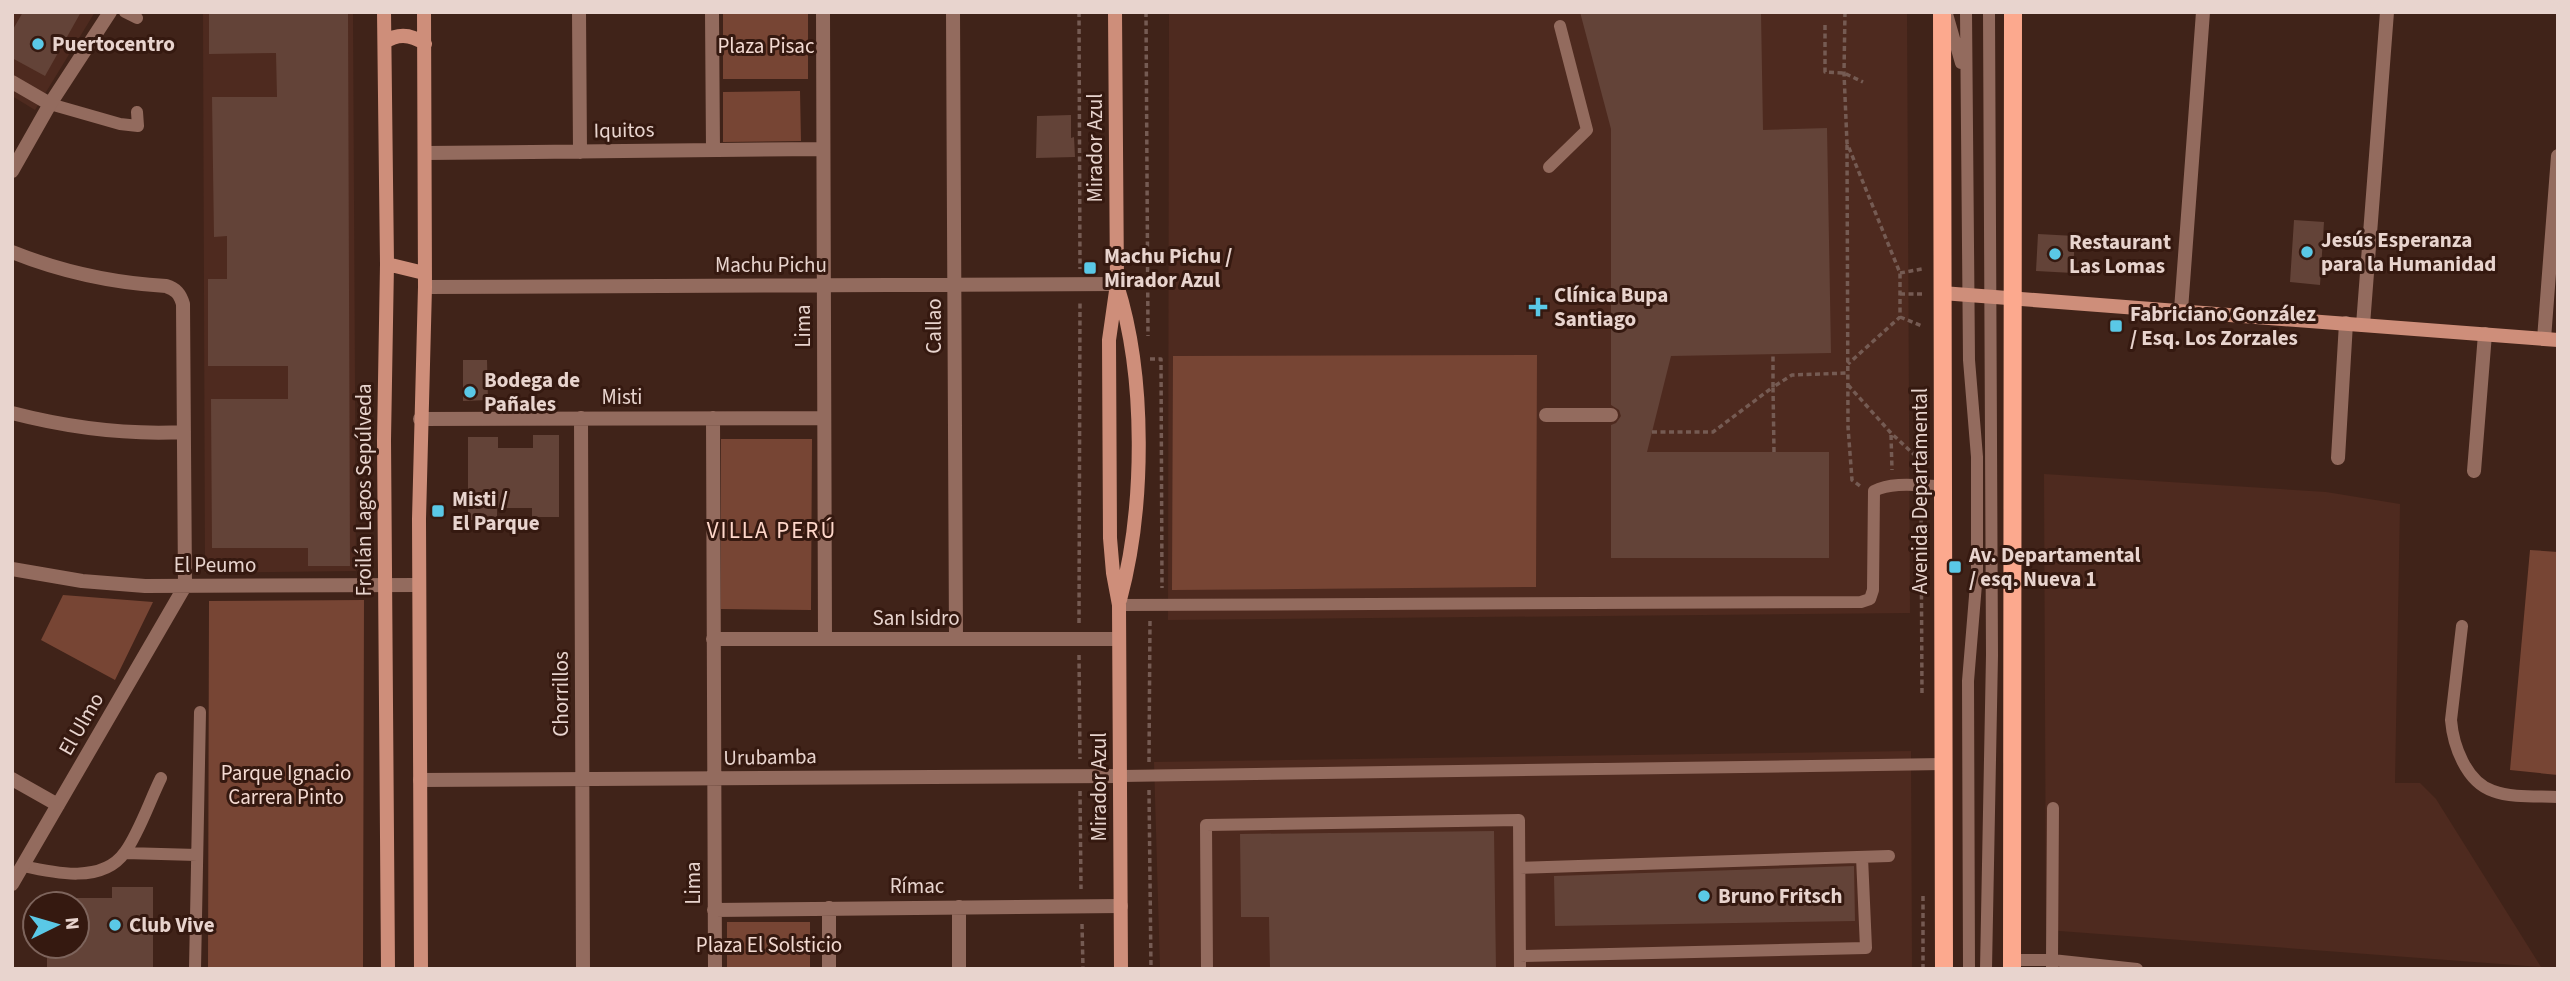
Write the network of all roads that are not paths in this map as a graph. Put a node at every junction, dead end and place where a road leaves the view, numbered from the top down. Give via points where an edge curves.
1 (110, 12) edge
2 (384, 12) edge
3 (424, 12) edge
4 (579, 12) edge
5 (712, 12) edge
6 (823, 12) edge
7 (953, 12) edge
8 (1115, 12) edge
9 (1944, 12) edge
10 (1966, 12) edge
11 (1989, 12) edge
12 (2013, 12) edge
13 (2203, 12) edge
14 (2387, 12) edge
15 (1560, 26) dead end
16 (384, 42) junction
17 (425, 44) junction
18 (1966, 80) junction
19 (12, 82) edge
20 (50, 104) junction
21 (138, 119) dead end
22 (823, 149) junction
23 (713, 150) junction
24 (580, 152) junction
25 (425, 153) junction
26 (2558, 156) edge
27 (1549, 167) dead end
28 (12, 171) edge
29 (12, 252) edge
30 (387, 264) junction
31 (424, 280) junction
32 (1117, 284) junction
33 (824, 285) junction
34 (954, 285) junction
35 (1942, 293) junction
36 (1968, 294) junction
37 (1991, 295) junction
38 (2013, 297) junction
39 (2181, 310) junction
40 (2346, 323) junction
41 (2363, 324) junction
42 (2485, 334) junction
43 (2551, 339) edge
44 (12, 413) edge
45 (1546, 415) dead end
46 (1611, 415) dead end
47 (581, 418) junction
48 (713, 418) junction
49 (824, 418) junction
50 (420, 419) junction
51 (184, 432) junction
52 (2338, 458) dead end
53 (2474, 471) dead end
54 (1943, 486) junction
55 (12, 569) edge
56 (419, 585) junction
57 (185, 586) junction
58 (385, 586) junction
59 (1119, 605) junction
60 (2462, 626) dead end
61 (713, 639) junction
62 (825, 639) junction
63 (956, 639) junction
64 (1119, 639) junction
65 (200, 712) dead end
66 (1943, 764) junction
67 (1121, 776) junction
68 (161, 778) dead end
69 (582, 778) junction
70 (714, 778) junction
71 (12, 779) edge
72 (420, 780) junction
73 (2558, 797) edge
74 (58, 805) junction
75 (2053, 807) dead end
76 (125, 853) junction
77 (197, 855) junction
78 (1889, 856) dead end
79 (1862, 857) junction
80 (23, 866) junction
81 (1520, 868) junction
82 (12, 884) edge
83 (1121, 906) junction
84 (958, 907) junction
85 (829, 908) junction
86 (714, 910) junction
87 (1520, 962) edge
88 (2012, 964) edge
89 (2052, 964) edge
90 (195, 969) edge
91 (388, 969) edge
92 (421, 969) edge
93 (583, 969) edge
94 (715, 969) edge
95 (829, 969) edge
96 (959, 969) edge
97 (1121, 969) edge
98 (1207, 969) edge
99 (1944, 969) edge
100 (1969, 969) edge
101 (1986, 969) edge
102 (2137, 969) edge

1 - 20 street
2 - 16 street, Froilán Lagos Sepúlveda
3 - 17 street
4 - 24 street
5 - 23 street
6 - 22 street, Lima
7 - 34 street, Callao
8 - 32 street, Mirador Azul
9 - 18 lane
9 - 35 main road, Avenida Departamental
10 - 18 lane
11 - 37 lane
12 - 38 main road
13 - 39 street
14 - 41 street
15 - 27 lane via 1587,130
16 - 17 street via 402,35
16 - 30 street, Froilán Lagos Sepúlveda
17 - 25 street
18 - 36 lane
19 - 20 street
20 - 21 lane via 120,124
20 - 28 street
22 - 23 street, Iquitos
22 - 33 street, Lima
23 - 24 street, Iquitos
24 - 25 street, Iquitos
25 - 31 street
26 - 43 street
29 - 51 street via 73,273 176,291 183,304
30 - 31 street
30 - 58 street, Froilán Lagos Sepúlveda
31 - 33 street, Machu Pichu
31 - 50 street
32 - 34 street, Machu Pichu
32 - 59 street, Mirador Azul via 1109,352 1110,538
32 - 59 street, Mirador Azul via 1134,359 1137,442 1132,537
33 - 34 street, Machu Pichu
33 - 49 street, Lima
34 - 63 street, Callao
35 - 36 street
35 - 54 main road, Avenida Departamental
36 - 37 street
36 - 100 lane via 1977,457 1977,572 1968,681
37 - 38 street
37 - 101 lane via 1992,655
38 - 39 street
38 - 88 main road
39 - 40 street
40 - 41 street
40 - 52 street
41 - 42 street
42 - 43 street
42 - 53 street
44 - 51 street via 83,429
45 - 46 street
47 - 48 street, Misti
47 - 50 street, Misti
47 - 69 street, Chorrillos
48 - 49 street, Misti
48 - 61 street, Lima
49 - 62 street, Lima
50 - 56 street
51 - 57 street
54 - 59 lane via 1892,486 1874,491 1873,590 1870,599 1861,602
54 - 66 main road, Avenida Departamental
55 - 57 street, El Peumo via 106,583
56 - 58 street, El Peumo
56 - 72 street
57 - 58 street, El Peumo
57 - 74 street, El Ulmo
58 - 91 street, Froilán Lagos Sepúlveda
59 - 64 street, Mirador Azul
60 - 73 lane via 2451,720 2469,771 2491,791
61 - 62 street, San Isidro
61 - 70 street, Lima
62 - 63 street, San Isidro
63 - 64 street, San Isidro
64 - 67 street, Mirador Azul
65 - 77 lane
66 - 67 lane
66 - 99 main road, Avenida Departamental
67 - 70 street, Urubamba
67 - 83 street, Mirador Azul
68 - 76 lane
69 - 70 street, Urubamba
69 - 72 street, Urubamba
69 - 93 street, Chorrillos
70 - 86 street, Lima
71 - 74 street
72 - 92 street
74 - 80 street, El Ulmo
75 - 89 lane
76 - 77 lane
76 - 80 lane via 95,872 56,873
77 - 90 lane
78 - 79 lane
79 - 81 lane
79 - 87 lane via 1866,948
80 - 82 street, El Ulmo
81 - 87 lane
81 - 98 lane via 1519,820 1206,824
83 - 84 street, Rímac
83 - 97 street, Mirador Azul
84 - 85 street, Rímac
84 - 96 street
85 - 86 street, Rímac
85 - 95 street
86 - 94 street, Lima
88 - 89 lane
89 - 102 lane

